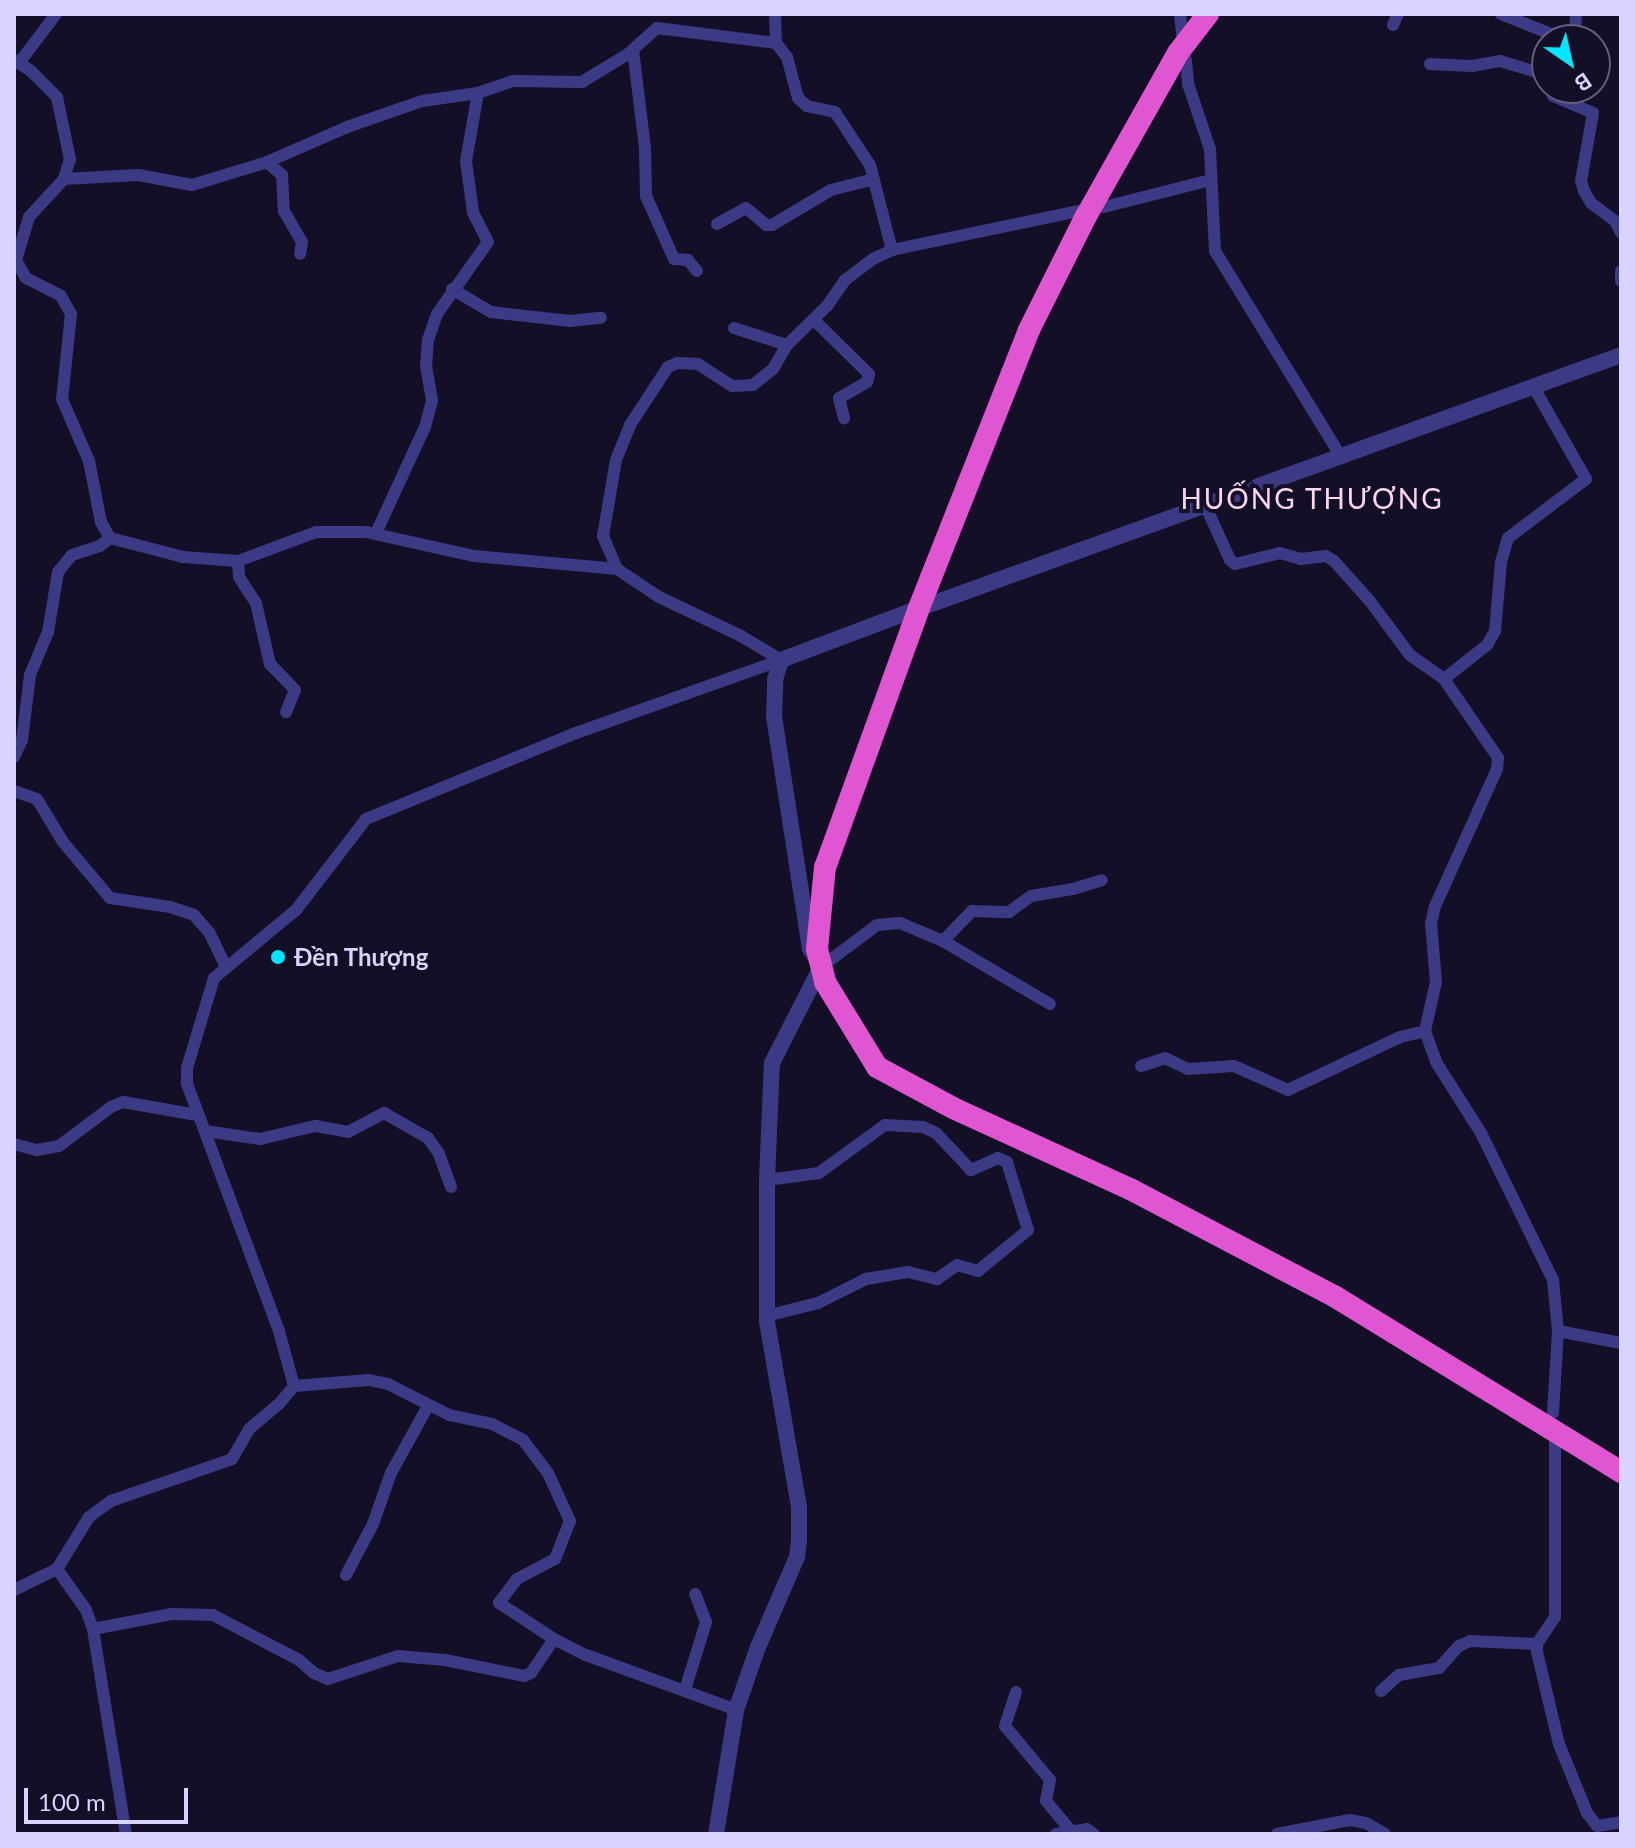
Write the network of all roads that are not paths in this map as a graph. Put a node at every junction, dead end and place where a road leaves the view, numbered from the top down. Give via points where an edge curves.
1 (56, 14) edge
2 (775, 14) edge
3 (1180, 14) edge
4 (1208, 14) edge
5 (1221, 14) edge
6 (1501, 14) edge
7 (1531, 26) edge
8 (776, 43) junction
9 (633, 50) junction
10 (1185, 53) junction
11 (16, 61) edge
12 (1430, 64) dead end
13 (1531, 70) edge
14 (478, 93) junction
15 (1572, 104) edge
16 (267, 162) junction
17 (64, 179) junction
18 (874, 179) junction
19 (1211, 180) junction
20 (1097, 208) junction
21 (717, 224) dead end
22 (1621, 233) edge
23 (892, 250) junction
24 (300, 254) dead end
25 (15, 260) edge
26 (697, 271) dead end
27 (1621, 271) edge
28 (1621, 281) edge
29 (452, 289) junction
30 (601, 318) dead end
31 (814, 320) junction
32 (734, 328) dead end
33 (787, 345) junction
34 (1621, 355) edge
35 (1533, 386) junction
36 (844, 418) dead end
37 (1342, 458) junction
38 (1206, 507) junction
39 (376, 533) junction
40 (110, 538) junction
41 (238, 561) junction
42 (617, 569) junction
43 (924, 606) junction
44 (781, 660) junction
45 (1444, 679) junction
46 (286, 712) dead end
47 (14, 757) edge
48 (14, 791) edge
49 (1102, 880) dead end
50 (943, 941) junction
51 (226, 967) junction
52 (821, 967) junction
53 (1050, 1004) dead end
54 (1425, 1031) junction
55 (1141, 1066) dead end
56 (197, 1115) junction
57 (205, 1131) junction
58 (14, 1144) edge
59 (767, 1180) junction
60 (451, 1187) dead end
61 (766, 1316) junction
62 (1558, 1331) junction
63 (1621, 1343) edge
64 (294, 1386) junction
65 (428, 1406) junction
66 (1554, 1421) junction
67 (1621, 1456) edge
68 (1621, 1472) edge
69 (57, 1569) junction
70 (346, 1575) dead end
71 (14, 1590) edge
72 (695, 1594) dead end
73 (93, 1629) junction
74 (554, 1639) junction
75 (1537, 1644) junction
76 (685, 1690) junction
77 (1381, 1691) dead end
78 (1016, 1692) dead end
79 (736, 1710) junction
80 (1621, 1822) edge
81 (1071, 1831) junction
82 (126, 1834) edge
83 (718, 1834) edge
84 (1056, 1834) edge
85 (1094, 1834) edge
86 (1277, 1834) edge
87 (1385, 1834) edge

1 - 11 street
2 - 8 street
3 - 10 street
4 - 10 highway
5 - 10 highway
6 - 7 street
8 - 9 street via 665,26 648,32
8 - 18 street via 787,57 798,98 807,106 835,112
9 - 14 street via 582,82 513,81
9 - 26 street via 646,196 674,259 688,260
10 - 19 street via 1188,84 1208,139
10 - 20 highway
11 - 17 street via 52,89 61,106 70,159
12 - 13 street via 1500,61
14 - 16 street via 389,111
14 - 29 street via 466,161 473,212 488,242
15 - 22 street via 1593,113 1581,181 1584,191
16 - 17 street via 192,185 126,174
16 - 24 street via 282,175 284,211 302,242
17 - 25 street via 29,217
18 - 21 street via 831,190 772,225 746,208
18 - 23 street
19 - 20 street
19 - 37 street via 1212,241 1220,262
20 - 23 street
20 - 43 highway via 977,474
23 - 31 street via 845,280
25 - 40 street via 26,278 61,296 71,314 62,399 89,461 101,522
27 - 28 street
29 - 30 street via 491,312 570,321
29 - 39 street via 428,340 432,400 425,427
31 - 33 street
31 - 36 street via 869,374 867,382 839,398
32 - 33 street
33 - 42 street via 763,379 743,388 698,364 668,367 630,425 616,460 603,536
34 - 35 street
35 - 37 street
35 - 45 street via 1586,479 1508,538 1495,631 1487,645
37 - 38 street
38 - 43 street
38 - 45 street via 1235,564 1280,553 1334,561 1410,655
39 - 41 street via 316,532
39 - 42 street via 474,556
40 - 41 street via 183,557
40 - 47 street via 72,555 58,572 48,632 30,675 24,728
41 - 46 street via 239,577 256,603 270,664 295,690
42 - 44 street via 659,597
43 - 44 street
43 - 52 highway via 835,869 825,884 818,910
44 - 51 street via 576,733 375,814 354,831 296,910
44 - 52 street via 772,696 775,730 810,949
45 - 54 street via 1500,763 1435,906 1431,923 1436,982
48 - 51 street via 37,799 63,842 110,898 194,915
49 - 50 street via 1031,896 1009,912 972,911
50 - 52 street via 888,922
50 - 53 street
51 - 56 street via 206,996 187,1068
52 - 59 street via 772,1063
52 - 66 highway via 851,1029 872,1057 885,1057 1182,1203 1355,1296
54 - 55 street via 1400,1037 1288,1090 1234,1066 1188,1069 1156,1058
54 - 62 street via 1436,1062 1481,1133 1553,1280
56 - 57 street
56 - 58 street via 123,1102 59,1146 37,1150
57 - 60 street via 260,1139 315,1126 348,1132 384,1113 428,1138
57 - 64 street
59 - 61 street
59 - 61 street via 819,1173 885,1125 923,1127 936,1133 971,1170 998,1158 1007,1162 1028,1230 978,1271 957,1265 937,1279 908,1272 866,1279 818,1303
61 - 79 street via 799,1507 799,1540 797,1557
62 - 63 street
62 - 66 street
64 - 65 street via 369,1380 406,1391
64 - 69 street via 249,1429 232,1459 97,1509
65 - 70 street via 391,1473 373,1524
65 - 74 street via 510,1432 533,1450 548,1473 568,1511 568,1531 555,1559 517,1579 499,1603
66 - 67 highway
66 - 68 highway
66 - 75 street via 1555,1617
69 - 71 street
69 - 73 street
72 - 76 street via 706,1622
73 - 74 street via 172,1614 213,1615 328,1679 398,1656 524,1676
73 - 82 street
74 - 76 street
75 - 77 street via 1470,1641 1439,1668 1399,1675
75 - 80 street via 1559,1744 1587,1813 1597,1826
76 - 79 street
78 - 81 street via 1005,1726 1050,1780 1046,1801
79 - 83 street
81 - 84 street
81 - 85 street via 1087,1829
86 - 87 street via 1350,1820

